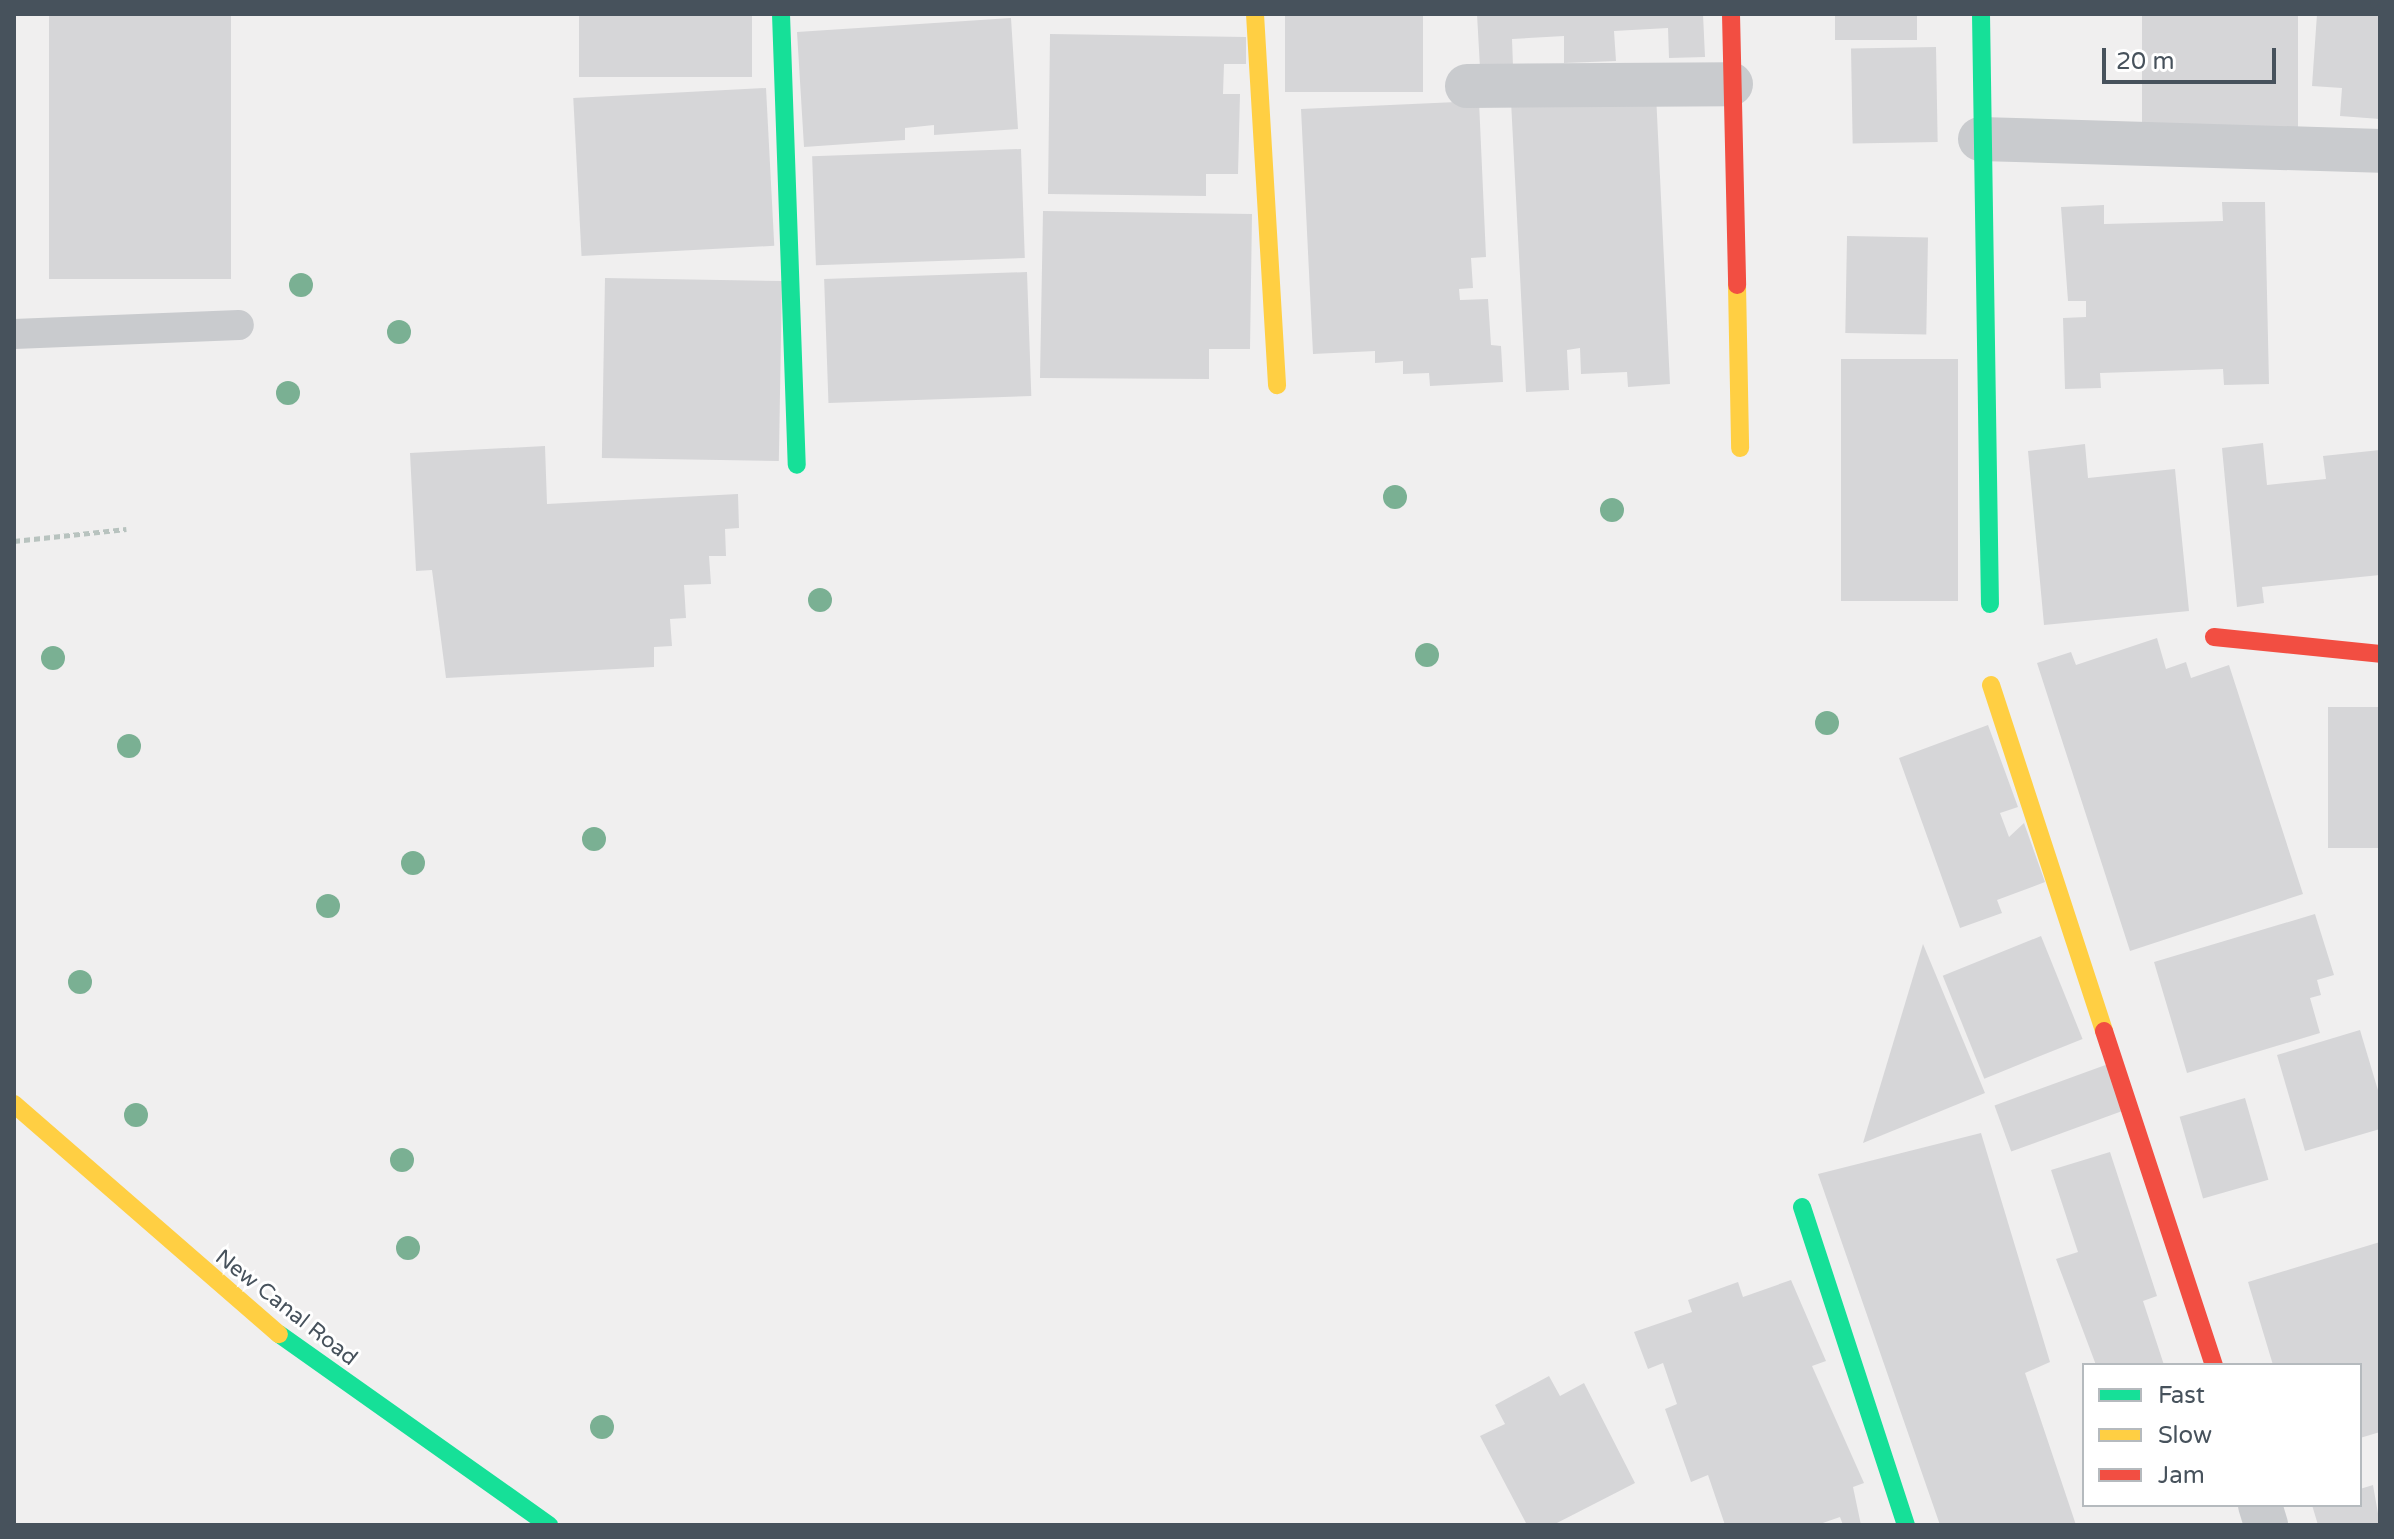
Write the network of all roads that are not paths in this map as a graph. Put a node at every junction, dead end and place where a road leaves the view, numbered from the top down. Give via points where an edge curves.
1 (781, 14) edge
2 (1255, 14) edge
3 (1731, 14) edge
4 (1981, 14) edge
5 (1731, 84) junction
6 (1467, 86) dead end
7 (1980, 139) junction
8 (2380, 151) edge
9 (239, 325) dead end
10 (14, 334) edge
11 (1277, 385) dead end
12 (1740, 448) dead end
13 (797, 465) dead end
14 (1990, 604) dead end
15 (2214, 637) dead end
16 (2380, 654) edge
17 (1991, 685) dead end
18 (14, 1104) edge
19 (1802, 1207) dead end
20 (2213, 1363) edge
21 (549, 1525) edge
22 (1906, 1525) edge

1 - 13 street
2 - 11 street
3 - 5 street
4 - 7 street
5 - 6 street
5 - 12 street
7 - 8 street
7 - 14 street
9 - 10 lane
15 - 16 street
17 - 20 street
18 - 21 street, New Canal Road via 232,1300
19 - 22 street

